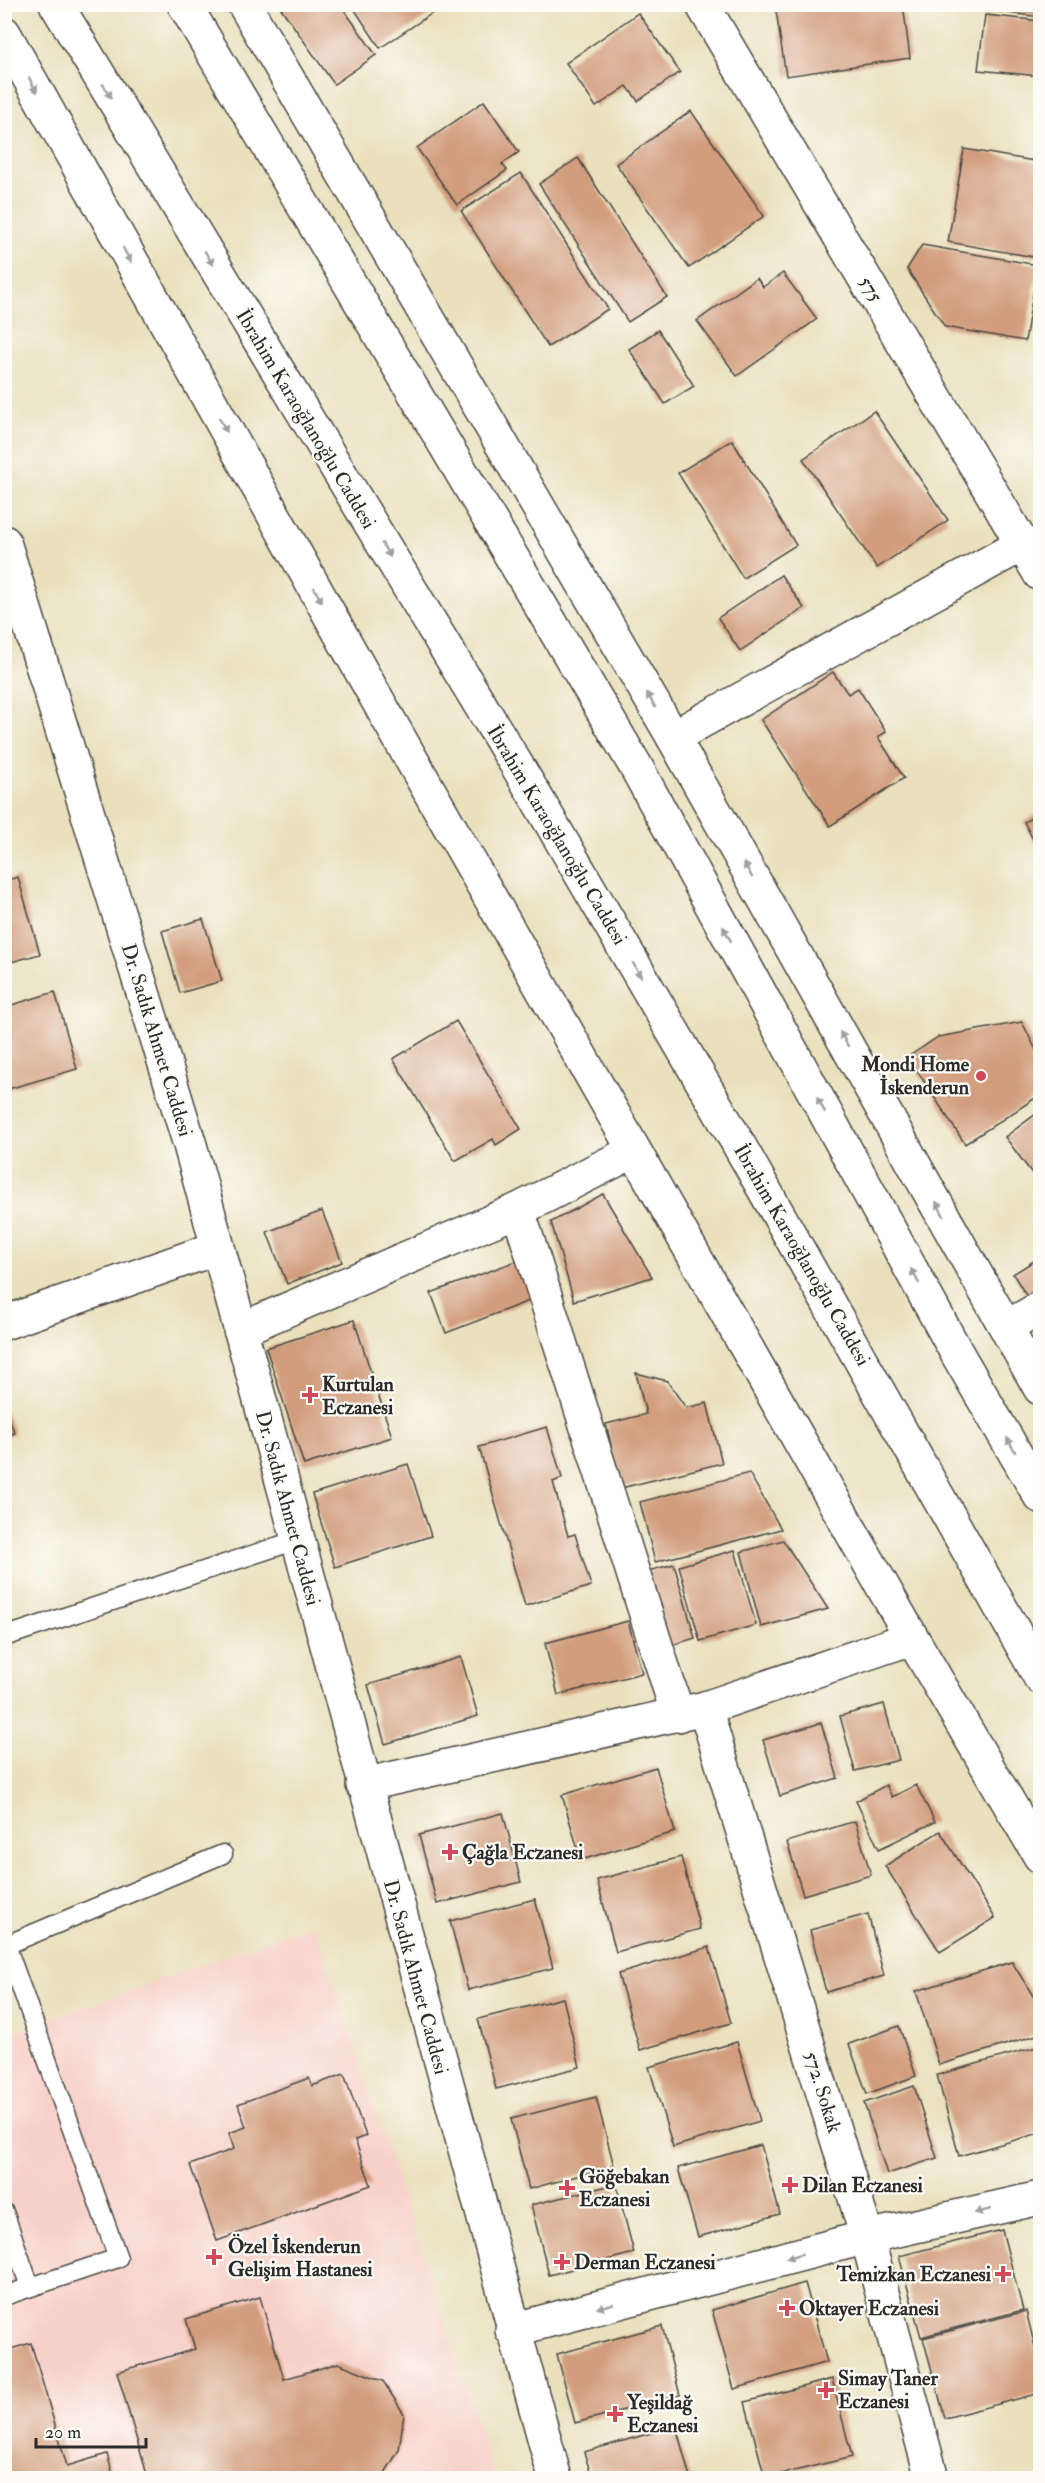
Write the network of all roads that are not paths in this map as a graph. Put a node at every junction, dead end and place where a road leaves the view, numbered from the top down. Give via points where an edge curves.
1 (56, 4) edge
2 (184, 4) edge
3 (244, 4) edge
4 (702, 4) edge
5 (4, 33) edge
6 (4, 542) edge
7 (1032, 556) edge
8 (1040, 573) edge
9 (673, 737) junction
10 (634, 1151) junction
11 (518, 1209) junction
12 (218, 1248) junction
13 (1041, 1308) edge
14 (4, 1323) edge
15 (1007, 1328) junction
16 (240, 1330) junction
17 (1041, 1388) edge
18 (1041, 1496) edge
19 (297, 1540) junction
20 (4, 1637) edge
21 (912, 1638) junction
22 (1041, 1677) edge
23 (692, 1711) junction
24 (363, 1785) junction
25 (223, 1854) dead end
26 (1041, 1856) edge
27 (5, 1946) edge
28 (1041, 2198) edge
29 (4, 2212) edge
30 (867, 2237) junction
31 (30, 2287) junction
32 (4, 2296) edge
33 (512, 2330) junction
34 (555, 2478) edge
35 (932, 2478) edge

1 -> 22 main road, İbrahim Karaoğlanoğlu Caddesi via 533,792
18 -> 2 main road via 959,1357 635,765
9 -> 3 main road
4 - 7 main road, 575
5 -> 10 main road
6 - 12 main road, Dr. Sadık Ahmet Caddesi via 190,1145
7 - 8 main road, 575
7 - 9 main road
15 -> 9 main road
10 - 11 main road
10 - 21 main road
11 - 16 main road
11 - 23 main road, 572. Sokak
12 - 14 main road
12 - 16 main road, Dr. Sadık Ahmet Caddesi
13 - 15 main road
15 - 17 main road
16 - 19 main road, Dr. Sadık Ahmet Caddesi
19 - 20 lane
19 - 24 main road, Dr. Sadık Ahmet Caddesi
21 - 23 main road
21 - 26 main road
23 - 24 main road
23 - 30 main road, 572. Sokak
24 - 33 main road, Dr. Sadık Ahmet Caddesi
25 - 27 lane
27 - 31 lane via 118,2258
28 -> 30 main road
29 - 31 lane
30 -> 33 main road
30 - 35 main road, 572. Sokak
31 - 32 lane
33 - 34 main road, Dr. Sadık Ahmet Caddesi

